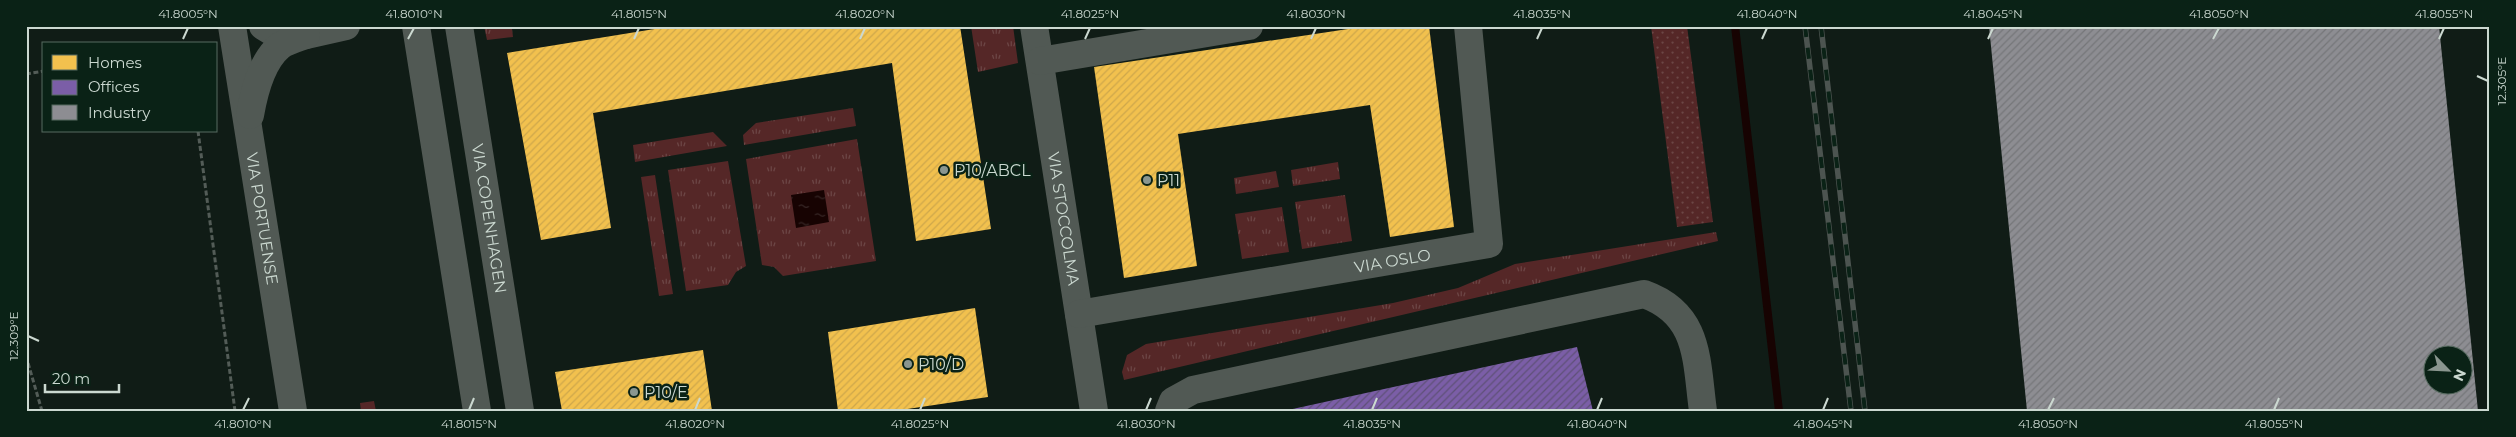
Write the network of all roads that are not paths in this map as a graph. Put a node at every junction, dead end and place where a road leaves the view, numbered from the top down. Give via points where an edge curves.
1 (232, 26) edge
2 (264, 26) edge
3 (346, 26) edge
4 (416, 26) edge
5 (459, 26) edge
6 (1034, 26) edge
7 (1249, 26) edge
8 (1468, 26) edge
9 (306, 35) junction
10 (1040, 61) junction
11 (248, 132) junction
12 (1079, 314) junction
13 (293, 411) edge
14 (477, 411) edge
15 (520, 411) edge
16 (1094, 411) edge
17 (1169, 411) edge
18 (1703, 411) edge

1 - 11 street, VIA PORTUENSE
2 - 9 street via 281,37
3 - 9 street
4 - 14 street
5 - 15 street, VIA COPENHAGEN
6 - 10 street, VIA STOCCOLMA
7 - 10 street
8 - 12 street, VIA OSLO via 1489,244
9 - 11 street via 281,45 271,56 256,90
10 - 12 street, VIA STOCCOLMA
11 - 13 street, VIA PORTUENSE
12 - 16 street, VIA STOCCOLMA
17 - 18 street via 1173,401 1193,390 1644,294 1677,311 1687,327 1694,347

